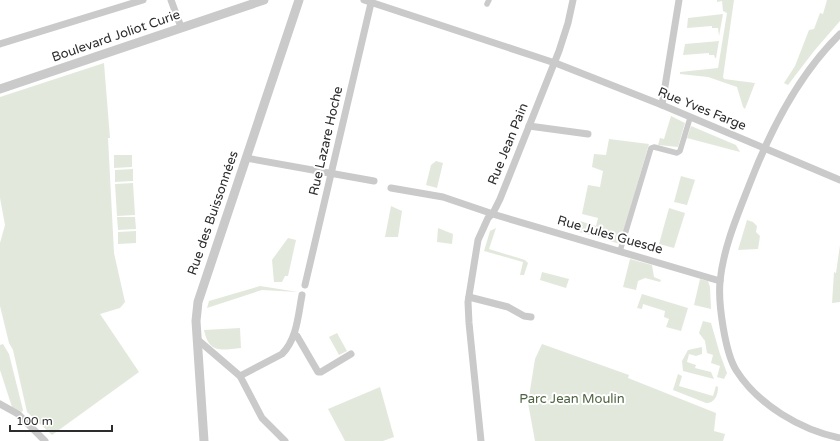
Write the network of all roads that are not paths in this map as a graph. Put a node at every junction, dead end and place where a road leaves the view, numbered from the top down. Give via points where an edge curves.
1 (143, 0) edge
2 (171, 0) edge
3 (264, 0) edge
4 (299, 0) edge
5 (364, 0) edge
6 (573, 0) edge
7 (679, 0) edge
8 (371, 2) junction
9 (181, 27) junction
10 (840, 34) edge
11 (0, 44) edge
12 (551, 62) junction
13 (0, 89) edge
14 (662, 105) junction
15 (690, 118) junction
16 (529, 126) junction
17 (588, 134) dead end
18 (764, 148) junction
19 (246, 158) junction
20 (331, 174) junction
21 (840, 180) edge
22 (374, 182) dead end
23 (391, 188) dead end
24 (493, 213) junction
25 (620, 251) junction
26 (720, 281) junction
27 (305, 285) dead end
28 (302, 296) dead end
29 (469, 297) junction
30 (531, 317) dead end
31 (294, 335) junction
32 (198, 340) junction
33 (351, 354) dead end
34 (240, 376) junction
35 (0, 404) edge
36 (840, 438) edge
37 (46, 441) edge
38 (204, 441) edge
39 (285, 441) edge
40 (481, 441) edge

1 - 11 street
2 - 9 street
3 - 9 street, Boulevard Joliot Curie
4 - 19 street, Rue des Buissonnées
5 - 8 street, Rue Yves Farge
6 - 12 street, Rue Jean Pain via 568,23
7 - 14 street
8 - 12 street, Rue Yves Farge
8 - 20 street, Rue Lazare Hoche
9 - 13 street, Boulevard Joliot Curie
10 - 18 street via 827,46 793,95
12 - 14 street, Rue Yves Farge
12 - 16 street, Rue Jean Pain
14 - 15 street, Rue Yves Farge
15 - 18 street, Rue Yves Farge
15 - 25 street via 680,151 677,153 651,148
16 - 17 street
16 - 24 street, Rue Jean Pain
18 - 21 street, Rue Yves Farge
18 - 26 street via 738,213
19 - 20 street
19 - 32 street, Rue des Buissonnées via 200,292 196,314
20 - 22 street
20 - 27 street, Rue Lazare Hoche
23 - 24 street, Rue Jules Guesde via 443,197
24 - 25 street, Rue Jules Guesde
24 - 29 street, Rue Jean Pain via 488,218 476,246
25 - 26 street, Rue Jules Guesde
26 - 36 street via 723,323 736,370 752,390 787,418 820,434
28 - 31 street
29 - 30 street via 508,307
29 - 40 street, Rue Jean Pain via 468,323
31 - 33 street via 318,372
31 - 34 street via 282,354
32 - 34 street
32 - 38 street, Rue des Buissonnées
34 - 39 street via 262,418
35 - 37 street via 18,414

